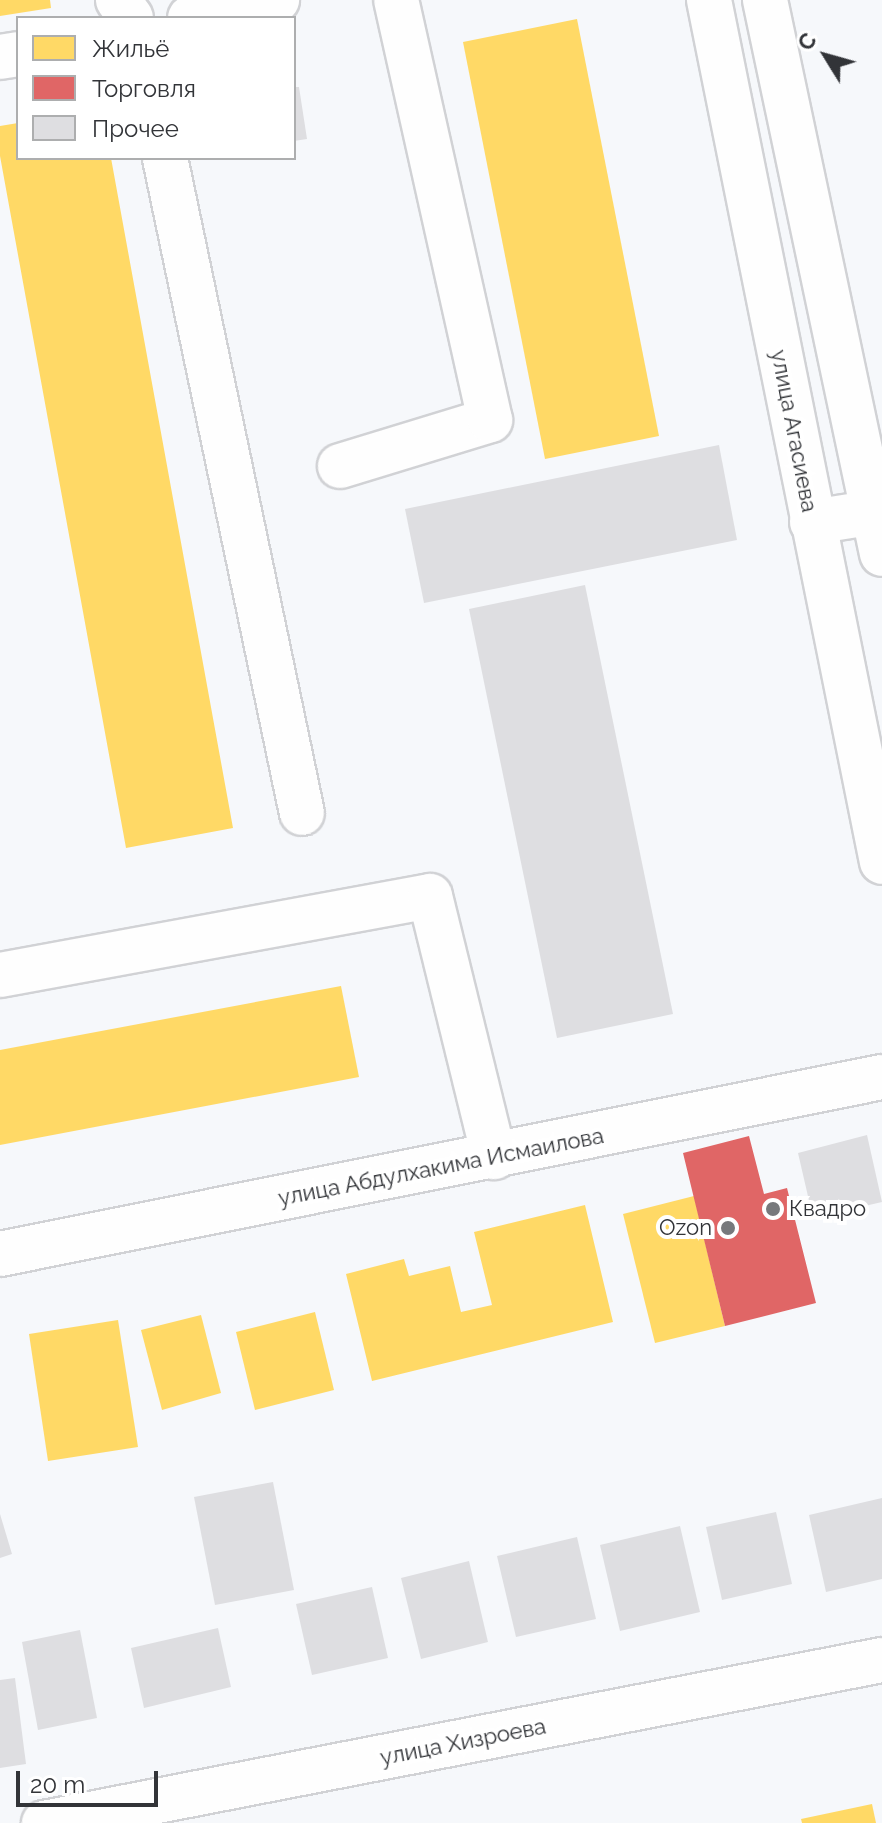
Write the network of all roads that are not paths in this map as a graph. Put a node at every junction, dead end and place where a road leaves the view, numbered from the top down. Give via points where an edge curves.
1 (277, 0) edge
2 (396, 0) edge
3 (709, 0) edge
4 (765, 0) edge
5 (200, 16) edge
6 (165, 160) edge
7 (340, 466) dead end
8 (878, 511) edge
9 (812, 522) junction
10 (882, 554) edge
11 (302, 813) dead end
12 (882, 862) edge
13 (0, 975) edge
14 (882, 1077) edge
15 (494, 1157) junction
16 (0, 1254) edge
17 (882, 1660) edge
18 (44, 1823) edge

1 - 5 main road
2 - 7 main road via 490,420
3 - 9 main road, улица Агасиева
4 - 8 main road
6 - 11 main road
8 - 9 main road
8 - 10 main road
9 - 12 main road, улица Агасиева
13 - 15 main road via 430,896
14 - 15 main road, улица Абдулхакима Исмаилова
15 - 16 main road, улица Абдулхакима Исмаилова
17 - 18 main road, улица Хизроева

